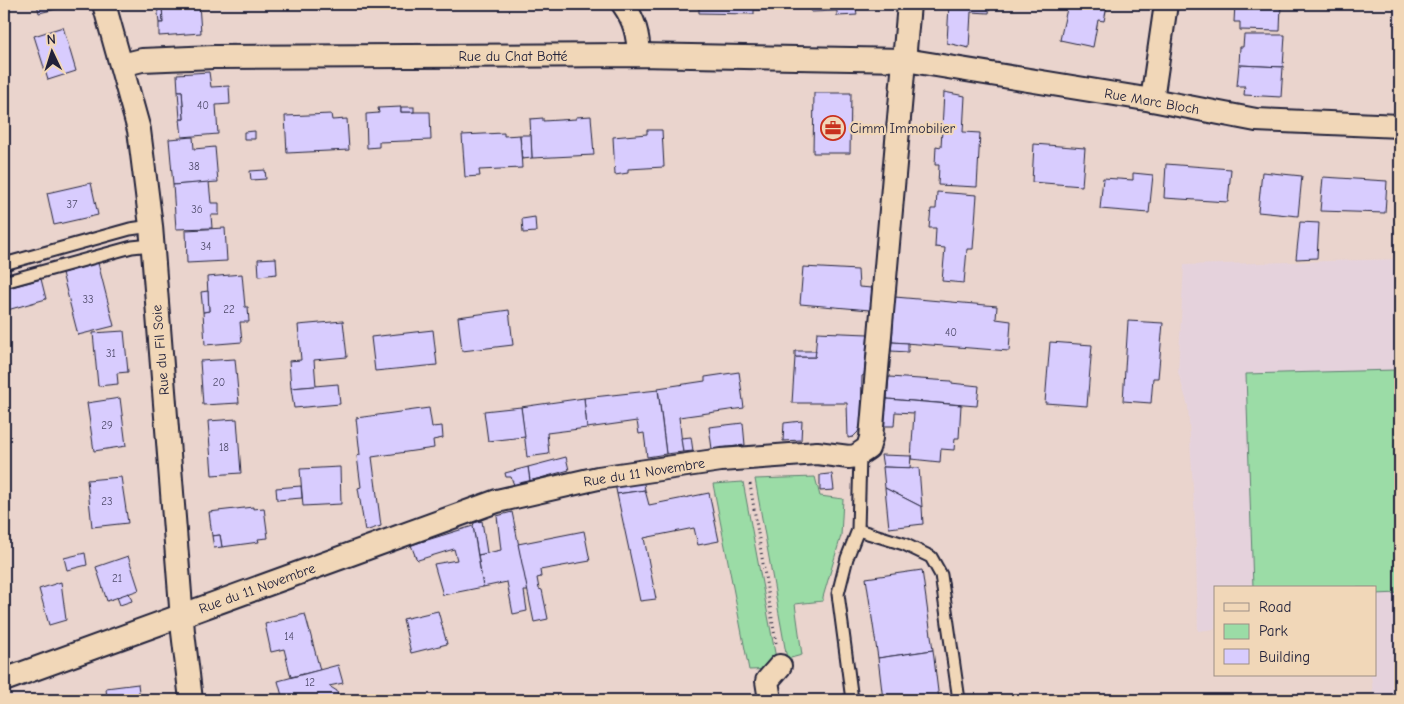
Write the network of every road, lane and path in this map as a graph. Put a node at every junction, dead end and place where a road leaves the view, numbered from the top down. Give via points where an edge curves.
1 (104, 4) edge
2 (624, 4) edge
3 (909, 4) edge
4 (1166, 4) edge
5 (638, 55) junction
6 (904, 60) junction
7 (122, 65) junction
8 (1152, 100) junction
9 (1400, 126) edge
10 (151, 236) junction
11 (4, 264) edge
12 (4, 282) edge
13 (860, 454) junction
14 (748, 475) dead end
15 (858, 530) junction
16 (182, 615) junction
17 (780, 666) joint
18 (4, 680) edge
19 (192, 700) edge
20 (770, 700) edge
21 (852, 700) edge
22 (959, 700) edge

1 - 7 street, Rue du Fil Soie
2 - 5 street via 638,35
3 - 6 street
4 - 8 street
5 - 6 street, Rue du Chat Botté
5 - 7 street, Rue du Chat Botté via 214,57 142,60
6 - 8 street, Rue Marc Bloch
6 - 13 street via 871,438 868,448
7 - 10 street, Rue du Fil Soie via 139,130
8 - 9 street, Rue Marc Bloch via 1256,120
10 - 11 lane via 130,229
10 - 12 lane via 132,247
10 - 16 street, Rue du Fil Soie
13 - 15 lane
13 - 16 street, Rue du 11 Novembre via 849,457 817,453 721,460 598,478 497,501
14 - 17 path
15 - 21 lane via 838,594
15 - 22 lane via 904,544 931,557 941,574
16 - 18 street, Rue du 11 Novembre
16 - 19 street, Rue du Fil Soie
17 - 20 street via 767,681

